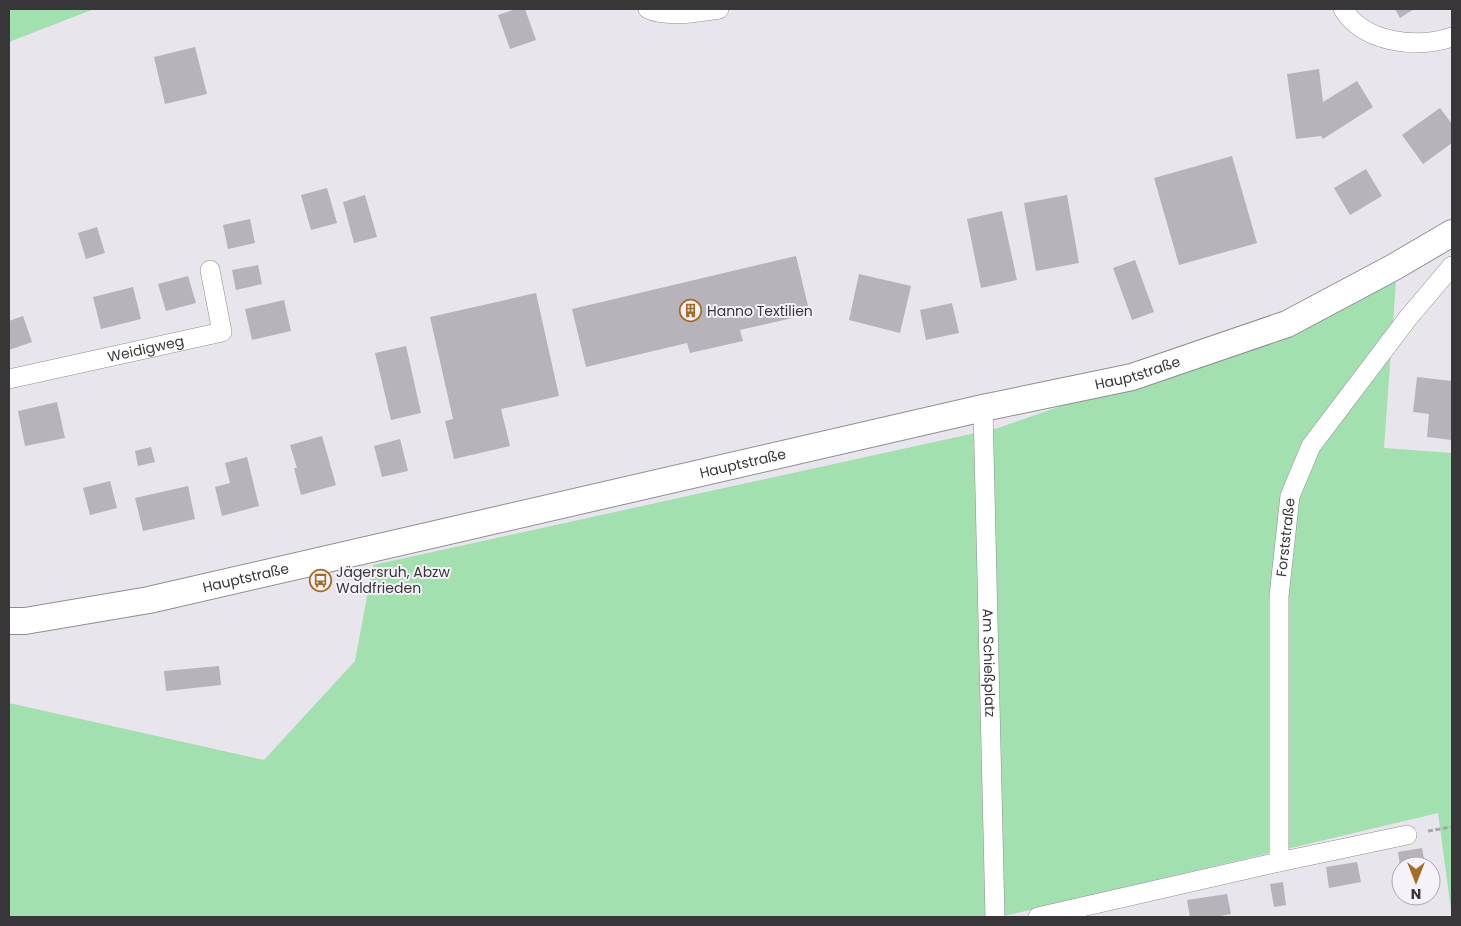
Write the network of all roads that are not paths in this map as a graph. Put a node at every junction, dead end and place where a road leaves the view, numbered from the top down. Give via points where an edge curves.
1 (648, 9) edge
2 (719, 9) edge
3 (1342, 9) edge
4 (1452, 37) edge
5 (1452, 233) edge
6 (1452, 266) edge
7 (210, 270) dead end
8 (9, 380) edge
9 (983, 408) junction
10 (9, 621) edge
11 (1408, 835) road end
12 (1279, 862) junction
13 (996, 917) edge
14 (1038, 917) edge

1 - 2 street via 692,14
3 - 4 street via 1348,18 1374,35 1404,43 1441,41
5 - 9 main road, Hauptstraße via 1287,324 1132,377
6 - 12 street, Forststraße via 1408,318 1311,446 1290,496 1279,596
7 - 8 street, Weidigweg via 222,332
9 - 10 main road, Hauptstraße via 149,600
9 - 13 street, Am Schießplatz
11 - 12 street
12 - 14 street

